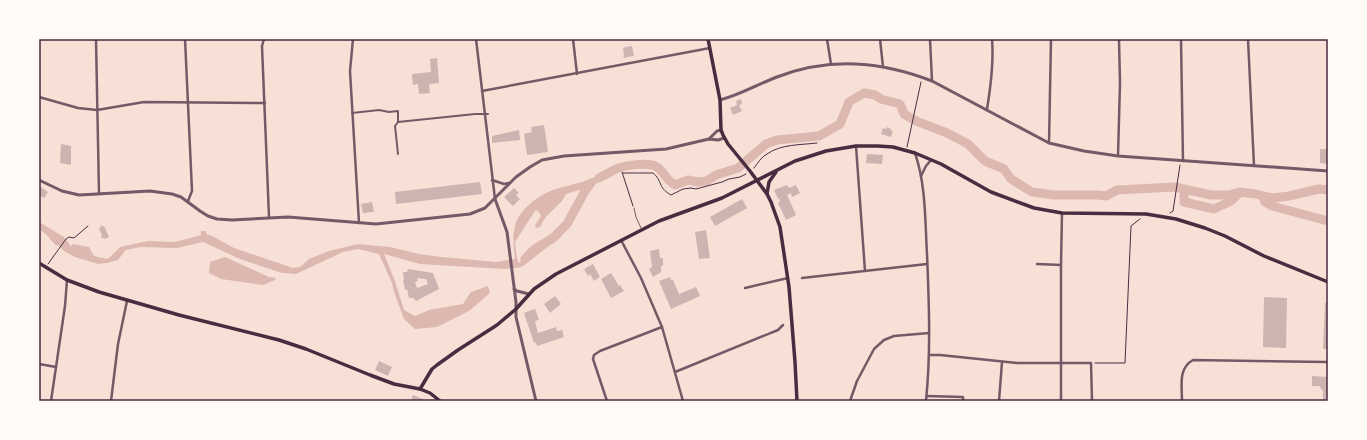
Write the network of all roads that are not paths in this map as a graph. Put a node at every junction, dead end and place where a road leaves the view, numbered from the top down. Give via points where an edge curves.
1 (96, 39) edge
2 (185, 39) edge
3 (264, 39) edge
4 (353, 39) edge
5 (476, 39) edge
6 (573, 39) edge
7 (708, 39) edge
8 (827, 39) edge
9 (880, 39) edge
10 (930, 39) edge
11 (992, 39) edge
12 (1051, 39) edge
13 (1119, 39) edge
14 (1181, 39) edge
15 (1248, 39) edge
16 (710, 48) junction
17 (831, 64) junction
18 (883, 67) junction
19 (577, 74) junction
20 (932, 81) junction
21 (482, 91) junction
22 (39, 97) edge
23 (720, 100) junction
24 (188, 102) junction
25 (265, 103) junction
26 (987, 109) junction
27 (97, 110) junction
28 (352, 113) junction
29 (484, 114) junction
30 (488, 114) dead end
31 (398, 122) junction
32 (721, 130) junction
33 (724, 138) junction
34 (709, 139) junction
35 (1049, 143) junction
36 (856, 146) junction
37 (915, 153) junction
38 (398, 154) dead end
39 (1118, 156) junction
40 (932, 160) junction
41 (1183, 161) junction
42 (1254, 166) junction
43 (777, 170) junction
44 (1328, 171) edge
45 (921, 176) junction
46 (39, 180) edge
47 (492, 180) junction
48 (757, 180) junction
49 (510, 183) junction
50 (99, 194) junction
51 (767, 194) junction
52 (495, 199) junction
53 (188, 201) junction
54 (634, 208) road end
55 (1062, 213) junction
56 (269, 217) junction
57 (358, 223) junction
58 (641, 230) junction
59 (620, 240) junction
60 (39, 263) edge
61 (927, 264) junction
62 (1037, 264) dead end
63 (1060, 265) junction
64 (865, 271) junction
65 (788, 277) junction
66 (802, 278) dead end
67 (66, 280) junction
68 (1328, 280) edge
69 (745, 288) dead end
70 (514, 289) junction
71 (529, 294) junction
72 (127, 301) junction
73 (516, 309) junction
74 (783, 325) dead end
75 (662, 327) junction
76 (929, 333) junction
77 (928, 355) junction
78 (1002, 362) junction
79 (1328, 362) edge
80 (39, 364) edge
81 (1060, 364) junction
82 (56, 367) junction
83 (675, 372) junction
84 (420, 389) junction
85 (927, 396) junction
86 (51, 401) edge
87 (111, 401) edge
88 (440, 401) edge
89 (536, 401) edge
90 (607, 401) edge
91 (683, 401) edge
92 (797, 401) edge
93 (850, 401) edge
94 (926, 401) edge
95 (963, 401) edge
96 (999, 401) edge
97 (1061, 401) edge
98 (1092, 401) edge
99 (1182, 401) edge

1 - 27 street
2 - 24 street
3 - 25 street via 262,46
4 - 28 street via 350,71
5 - 21 street
6 - 19 street
7 - 16 main road
8 - 17 street
9 - 18 street
10 - 20 street
11 - 26 street via 992,79
12 - 35 street
13 - 39 street
14 - 41 street
15 - 42 street
16 - 19 street
16 - 23 main road
17 - 18 street
17 - 23 street via 796,70
18 - 20 street
19 - 21 street
20 - 26 street
21 - 29 street
22 - 27 street via 78,108
23 - 32 main road
24 - 25 street
24 - 27 street via 144,102
24 - 53 street via 192,190
25 - 56 street
26 - 35 street
27 - 50 street
28 - 31 street via 398,111
28 - 57 street
29 - 30 street
29 - 31 street
29 - 47 street
31 - 38 street via 395,126
32 - 33 main road
32 - 34 street
33 - 34 street
33 - 48 main road
34 - 49 street via 666,149 564,156 542,160
35 - 39 street
36 - 37 main road via 878,146
36 - 43 main road via 812,155
36 - 64 street
37 - 40 main road
37 - 45 street
39 - 41 street
40 - 45 street
40 - 55 main road via 991,192 1034,208
41 - 42 street
42 - 44 street
43 - 48 main road
43 - 51 main road via 769,182
45 - 61 street
46 - 50 street via 73,194
47 - 49 street
47 - 52 street
48 - 51 main road
48 - 58 main road via 722,198
49 - 52 street
50 - 53 street via 150,191 172,194
51 - 65 main road via 780,227
52 - 57 street via 485,208 470,214 376,224
52 - 70 street via 507,232
53 - 56 street via 208,216 217,218 232,220
54 - 58 lane
55 - 63 street
55 - 68 main road via 1146,214 1169,217 1204,228 1264,256
56 - 57 street
58 - 59 main road
59 - 71 main road via 556,274
59 - 75 street via 641,278
60 - 67 main road
61 - 64 street
61 - 76 street
62 - 63 street
63 - 81 street
64 - 66 street
65 - 69 street
65 - 92 main road
67 - 72 main road
67 - 82 street
70 - 71 street
70 - 73 street
71 - 73 main road
72 - 84 main road via 279,340 394,384
72 - 87 street via 118,344
73 - 84 main road via 497,325 437,365
73 - 89 street
74 - 83 street via 778,330
75 - 83 street
75 - 90 street via 594,355 593,359
76 - 77 street
76 - 93 street via 894,336 884,340 874,349 856,381
77 - 78 street
77 - 85 street
78 - 81 street
78 - 96 street
79 - 99 street via 1193,360 1182,371
80 - 82 street
81 - 97 street
81 - 98 street via 1092,364
82 - 86 street
83 - 91 street
84 - 88 main road
85 - 94 street
85 - 95 street via 963,397

